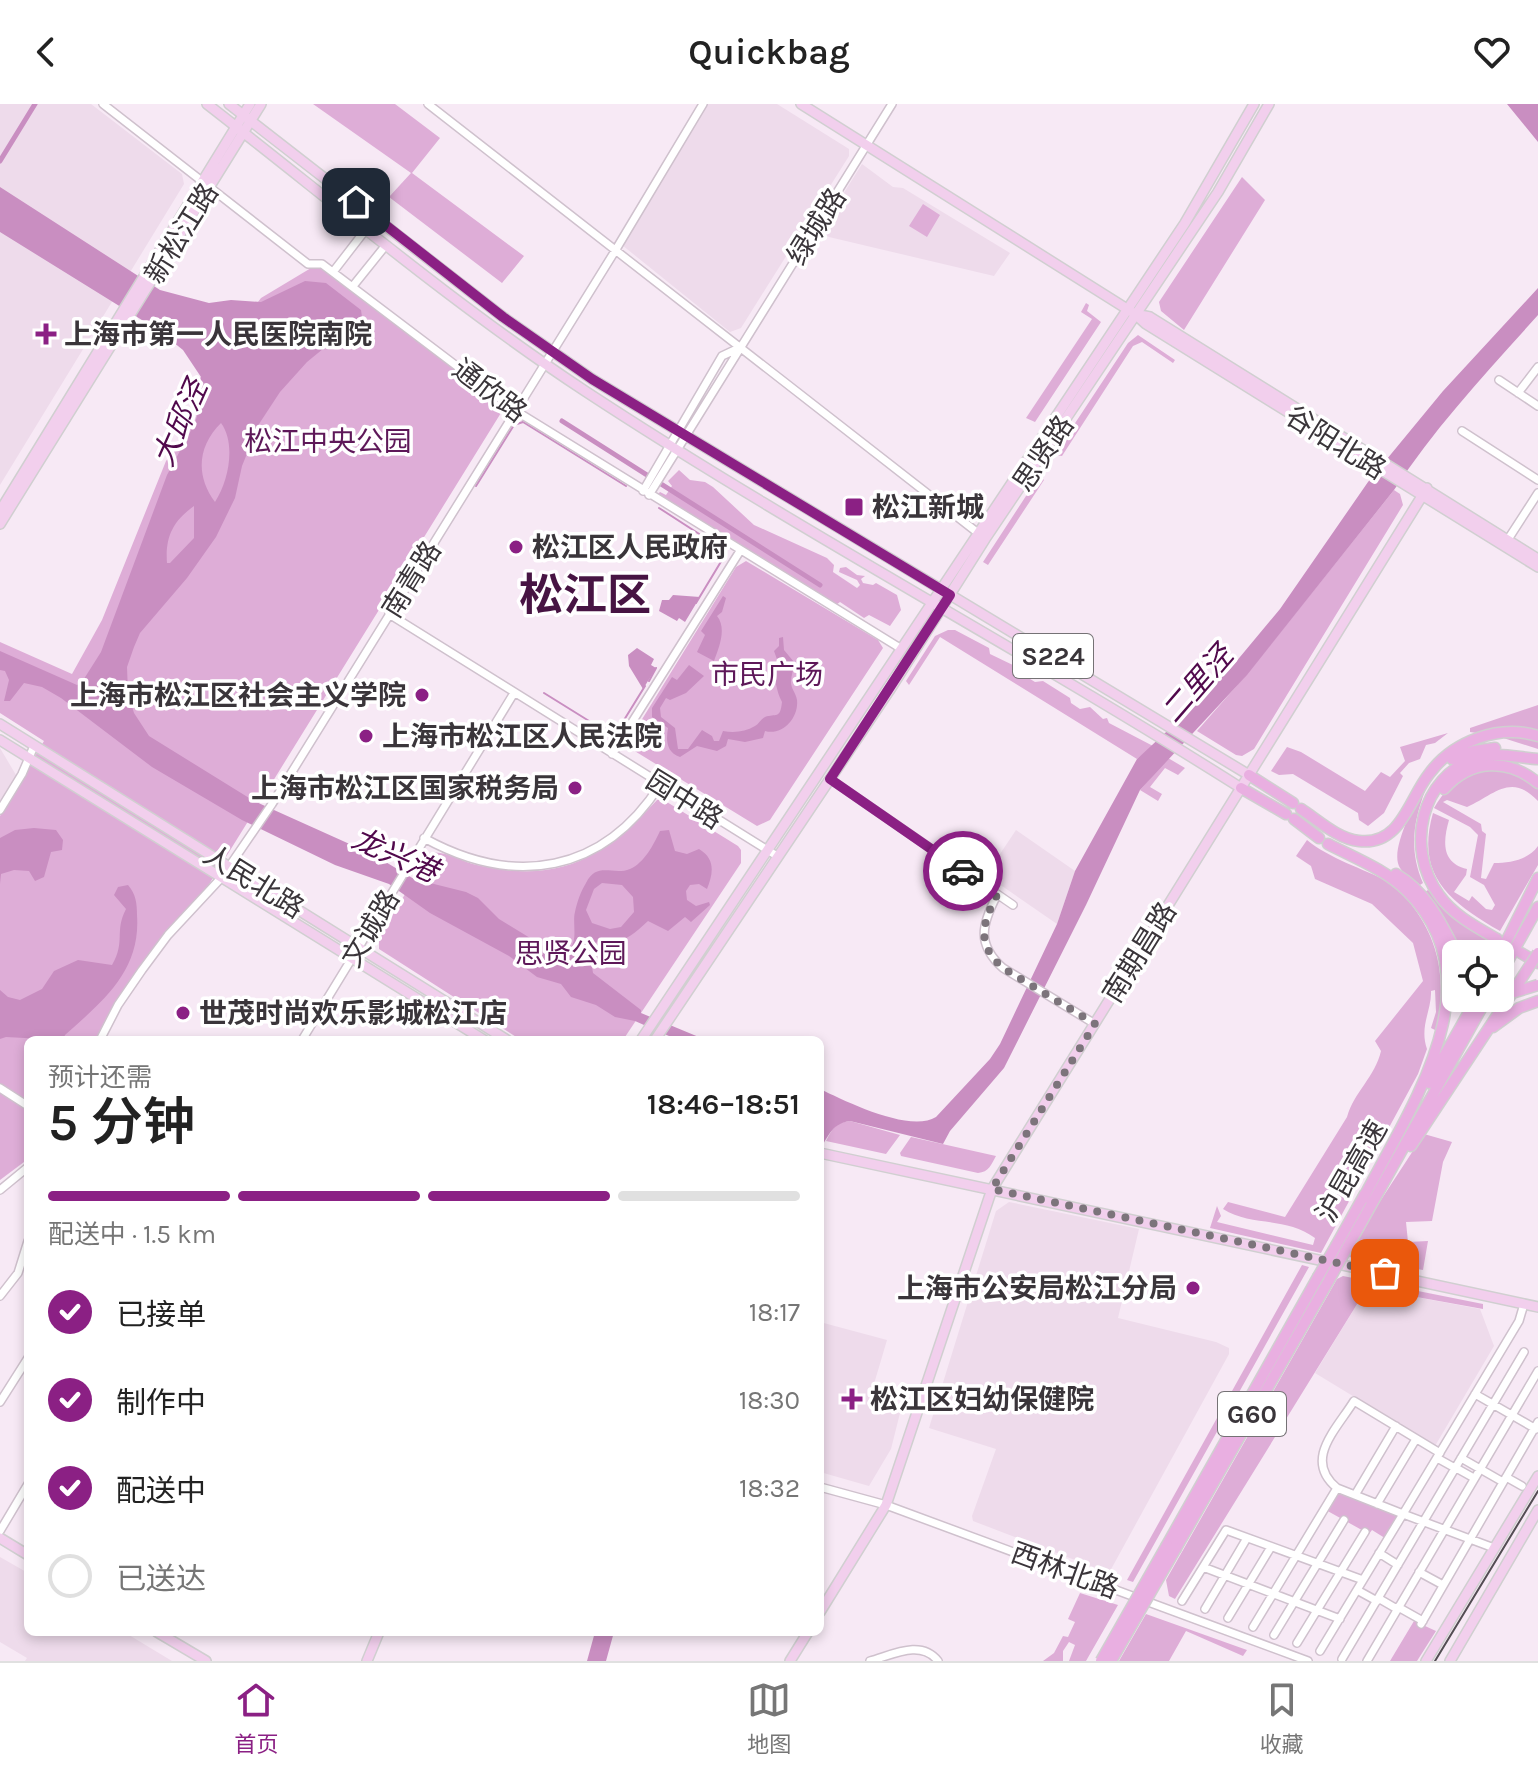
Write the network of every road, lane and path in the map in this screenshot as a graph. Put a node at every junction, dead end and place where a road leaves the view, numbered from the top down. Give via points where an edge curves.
1 (103, 104) edge
2 (207, 104) edge
3 (229, 104) edge
4 (250, 104) edge
5 (261, 104) edge
6 (428, 104) edge
7 (703, 104) edge
8 (801, 104) edge
9 (892, 104) edge
10 (1254, 104) edge
11 (1269, 104) edge
12 (246, 117) junction
13 (239, 129) junction
14 (866, 145) junction
15 (206, 184) junction
16 (367, 228) junction
17 (386, 245) junction
18 (615, 251) junction
19 (333, 272) junction
20 (353, 286) junction
21 (1131, 311) junction
22 (127, 312) junction
23 (741, 347) junction
24 (552, 353) junction
25 (545, 364) junction
26 (1538, 367) edge
27 (1499, 380) dead end
28 (1518, 393) junction
29 (1538, 406) edge
30 (516, 411) junction
31 (1462, 431) dead end
32 (676, 432) junction
33 (687, 438) junction
34 (674, 447) junction
35 (1538, 480) edge
36 (647, 490) junction
37 (1424, 492) junction
38 (1538, 493) edge
39 (0, 511) edge
40 (0, 524) edge
41 (978, 533) junction
42 (1505, 543) junction
43 (740, 551) junction
44 (1538, 559) edge
45 (1538, 567) edge
46 (945, 592) junction
47 (938, 604) junction
48 (389, 614) junction
49 (900, 648) junction
50 (514, 693) junction
51 (0, 724) edge
52 (1538, 736) edge
53 (0, 740) edge
54 (34, 746) junction
55 (612, 754) junction
56 (29, 757) junction
57 (1538, 759) edge
58 (1249, 775) junction
59 (1427, 775) junction
60 (830, 779) junction
61 (1538, 783) edge
62 (660, 785) junction
63 (1241, 788) junction
64 (0, 810) edge
65 (424, 838) junction
66 (1324, 841) junction
67 (766, 850) junction
68 (777, 856) junction
69 (231, 866) junction
70 (222, 877) junction
71 (1538, 878) edge
72 (1538, 890) edge
73 (997, 895) junction
74 (1013, 905) dead end
75 (1538, 907) edge
76 (1450, 940) edge
77 (1508, 940) edge
78 (1509, 940) edge
79 (358, 948) junction
80 (1514, 950) edge
81 (1522, 951) dead end
82 (1538, 958) edge
83 (352, 959) junction
84 (1538, 985) edge
85 (1514, 992) edge
86 (1538, 1001) edge
87 (1469, 1012) edge
88 (1479, 1012) edge
89 (1095, 1024) junction
90 (102, 1036) edge
91 (304, 1036) edge
92 (477, 1036) edge
93 (501, 1036) edge
94 (644, 1036) edge
95 (658, 1036) edge
96 (1478, 1043) junction
97 (0, 1088) edge
98 (24, 1103) edge
99 (824, 1154) edge
100 (24, 1170) edge
101 (992, 1189) junction
102 (0, 1190) edge
103 (1367, 1201) junction
104 (24, 1254) edge
105 (0, 1296) edge
106 (1524, 1304) junction
107 (1538, 1307) edge
108 (1524, 1352) dead end
109 (24, 1364) edge
110 (1538, 1371) edge
111 (1475, 1394) junction
112 (0, 1402) edge
113 (1493, 1404) junction
114 (1512, 1415) junction
115 (1396, 1426) junction
116 (1537, 1427) edge
117 (1416, 1439) junction
118 (1438, 1455) junction
119 (1461, 1458) junction
120 (1456, 1468) junction
121 (1480, 1469) junction
122 (1538, 1476) edge
123 (1474, 1478) junction
124 (1504, 1479) junction
125 (1522, 1486) dead end
126 (824, 1488) edge
127 (1337, 1488) junction
128 (24, 1491) edge
129 (1355, 1495) junction
130 (1377, 1504) junction
131 (886, 1505) junction
132 (1538, 1510) edge
133 (1403, 1514) junction
134 (1344, 1520) dead end
135 (1424, 1522) junction
136 (1444, 1529) junction
137 (0, 1531) edge
138 (1365, 1532) dead end
139 (0, 1538) edge
140 (1247, 1538) junction
141 (1470, 1539) junction
142 (1171, 1546) junction
143 (1271, 1547) junction
144 (1494, 1548) junction
145 (24, 1553) edge
146 (1379, 1553) junction
147 (1296, 1556) junction
148 (1317, 1564) junction
149 (1398, 1565) junction
150 (1203, 1567) junction
151 (1340, 1572) junction
152 (1419, 1572) junction
153 (1225, 1575) junction
154 (1363, 1580) junction
155 (1248, 1584) junction
156 (1443, 1585) junction
157 (1357, 1590) junction
158 (1274, 1594) junction
159 (1378, 1600) junction
160 (1182, 1601) dead end
161 (1294, 1602) junction
162 (824, 1606) edge
163 (1398, 1608) junction
164 (1205, 1609) dead end
165 (1317, 1610) junction
166 (1228, 1618) dead end
167 (1340, 1619) junction
168 (1253, 1627) dead end
169 (1274, 1635) dead end
170 (164, 1636) edge
171 (377, 1636) edge
172 (806, 1636) edge
173 (1297, 1643) dead end
174 (1320, 1651) dead end
175 (1342, 1659) edge
176 (206, 1661) edge
177 (367, 1661) edge
178 (790, 1661) edge
179 (870, 1661) edge
180 (938, 1661) edge
181 (1101, 1661) edge
182 (1111, 1661) edge
183 (1308, 1661) edge
184 (1367, 1661) edge
185 (1426, 1661) edge
186 (1450, 1661) edge

1 - 15 street, 通欣路
2 - 13 main road, S224
3 - 12 main road, S224
4 - 12 main road, 新松江路
5 - 12 main road, 新松江路
6 - 18 street
7 - 18 street, 南青路
8 - 14 main road, 谷阳北路
9 - 14 street, 绿城路
10 - 21 main road, 思贤路
11 - 21 main road, 思贤路 via 1218,192
12 - 13 main road, 新松江路
12 - 24 main road, S224
13 - 15 main road, 新松江路
13 - 16 main road, S224
14 - 21 main road, 谷阳北路
14 - 23 street, 绿城路
15 - 19 street, 通欣路 via 308,264 322,264
15 - 22 main road, 新松江路
16 - 17 main road, S224
16 - 19 street
17 - 20 street
17 - 25 main road, S224
18 - 23 street
18 - 24 street, 南青路
19 - 20 street, 通欣路
20 - 30 street, 通欣路
21 - 37 main road, 谷阳北路
21 - 41 main road, 思贤路
21 - 46 main road, 思贤路
22 - 39 main road, 新松江路
22 - 40 main road, 新松江路
23 - 32 street, 绿城路 via 722,356
23 - 33 street, 绿城路
23 - 41 street
24 - 25 street, 南青路
24 - 32 main road, S224
25 - 30 street, 南青路
25 - 34 main road, S224
26 - 28 street
27 - 28 street
28 - 29 street
30 - 36 street, 通欣路
30 - 48 street, 南青路
31 - 35 street
32 - 33 main road, S224
32 - 34 street, 绿城路
33 - 34 street, 绿城路
33 - 46 main road, S224
34 - 36 street, 绿城路
34 - 47 main road, S224
36 - 43 street, 通欣路
37 - 42 main road, 谷阳北路
37 - 58 main road, 南期昌路
38 - 42 street
41 - 46 main road, 思贤路
42 - 44 main road, 谷阳北路
42 - 45 main road, 谷阳北路
43 - 49 street, 通欣路
43 - 55 street
46 - 47 main road, 思贤路
46 - 58 main road, S224
47 - 49 main road, 思贤路
47 - 60 main road, 思贤路
47 - 63 main road, S224
48 - 50 street, 园中路
48 - 69 street, 南青路
49 - 67 main road, 思贤路
50 - 55 street, 园中路
50 - 65 street, 文诚路
51 - 54 main road, 人民北路
52 - 59 highway via 1509,731 1487,735 1458,749
53 - 56 main road, 人民北路
54 - 56 street
54 - 69 main road, 人民北路
55 - 62 street, 园中路
56 - 64 street
56 - 70 main road, 人民北路
57 - 59 highway via 1488,748 1451,759
57 - 61 highway via 1488,755 1464,764 1438,786 1424,816 1421,848 1431,883 1453,911 1498,937 1441,890 1428,859 1429,818 1450,783 1478,766 1510,767
58 - 59 highway via 1357,841 1379,839 1397,827
58 - 63 main road, 南期昌路
60 - 68 main road, 思贤路
60 - 73 street
62 - 65 street via 610,840 566,862 541,867 489,863
62 - 67 street, 园中路
63 - 66 highway
63 - 89 main road, 南期昌路
65 - 79 street, 文诚路
66 - 76 highway via 1401,877 1426,900
66 - 103 highway via 1408,891 1433,928 1447,984 1447,1012 1437,1052
67 - 68 street, 园中路
67 - 94 main road, 思贤路
68 - 95 main road, 思贤路
69 - 70 street, 南青路
69 - 79 main road, 人民北路
70 - 83 main road, 人民北路
70 - 90 street, 南青路 via 168,935
71 - 77 highway
72 - 78 highway
73 - 74 street
73 - 89 street via 984,929 993,958
75 - 80 highway
79 - 83 street, 文诚路
79 - 93 main road, 人民北路
81 - 82 highway
82 - 96 highway, bridge
83 - 91 street, 文诚路
83 - 92 main road, 人民北路
84 - 85 highway, bridge
86 - 96 highway via 1503,1019
87 - 103 highway, 沪昆高速 / G60
88 - 103 highway, 沪昆高速 / G60
89 - 101 main road, 南期昌路
96 - 103 highway
97 - 98 street
99 - 101 main road
100 - 102 street
101 - 106 main road
101 - 131 main road, 南期昌路
103 - 142 highway, 沪昆高速 / G60, bridge
104 - 105 street via 18,1273
106 - 107 main road
106 - 111 street
108 - 113 street
109 - 112 street
110 - 114 street
111 - 113 street
111 - 118 street
113 - 114 street
113 - 119 street
114 - 116 street
114 - 121 street
115 - 117 street
115 - 127 street via 1354,1401 1322,1453 1325,1478
115 - 129 street
116 - 124 street
117 - 118 street
117 - 130 street
118 - 120 street
118 - 133 street
119 - 120 street
119 - 121 street
120 - 123 street
120 - 135 street
121 - 123 street
121 - 124 street
122 - 144 main road
123 - 136 street
124 - 125 street
124 - 141 street
126 - 131 street, 西林北路
127 - 129 street
127 - 147 street
128 - 137 street
129 - 130 street
130 - 133 street
131 - 162 main road, 南期昌路
131 - 183 street, 西林北路
132 - 186 main road
133 - 135 street
133 - 146 street
134 - 148 street
135 - 136 street
135 - 149 street
136 - 141 street
136 - 152 street
138 - 151 street
139 - 145 main road
140 - 143 street
140 - 150 street via 1226,1530
140 - 153 street
141 - 144 street
141 - 156 street
142 - 181 highway, 沪昆高速 / G60, bridge
142 - 182 highway, 沪昆高速 / G60, bridge
143 - 147 street
143 - 155 street
144 - 185 main road
146 - 149 street
146 - 154 street
147 - 148 street
147 - 158 street
148 - 151 street
148 - 161 street
149 - 159 street
150 - 153 street
150 - 160 street
151 - 154 street
151 - 165 street
152 - 156 street
152 - 163 street
153 - 155 street
153 - 164 street
154 - 157 street
155 - 158 street
155 - 166 street
156 - 163 street via 1422,1623
157 - 159 street
157 - 167 street
158 - 161 street
158 - 168 street
159 - 163 street
159 - 175 street
161 - 165 street
161 - 169 street
163 - 184 street
165 - 167 street
165 - 173 street
167 - 174 street
170 - 176 main road
171 - 177 main road
172 - 178 main road
179 - 180 street via 919,1649

